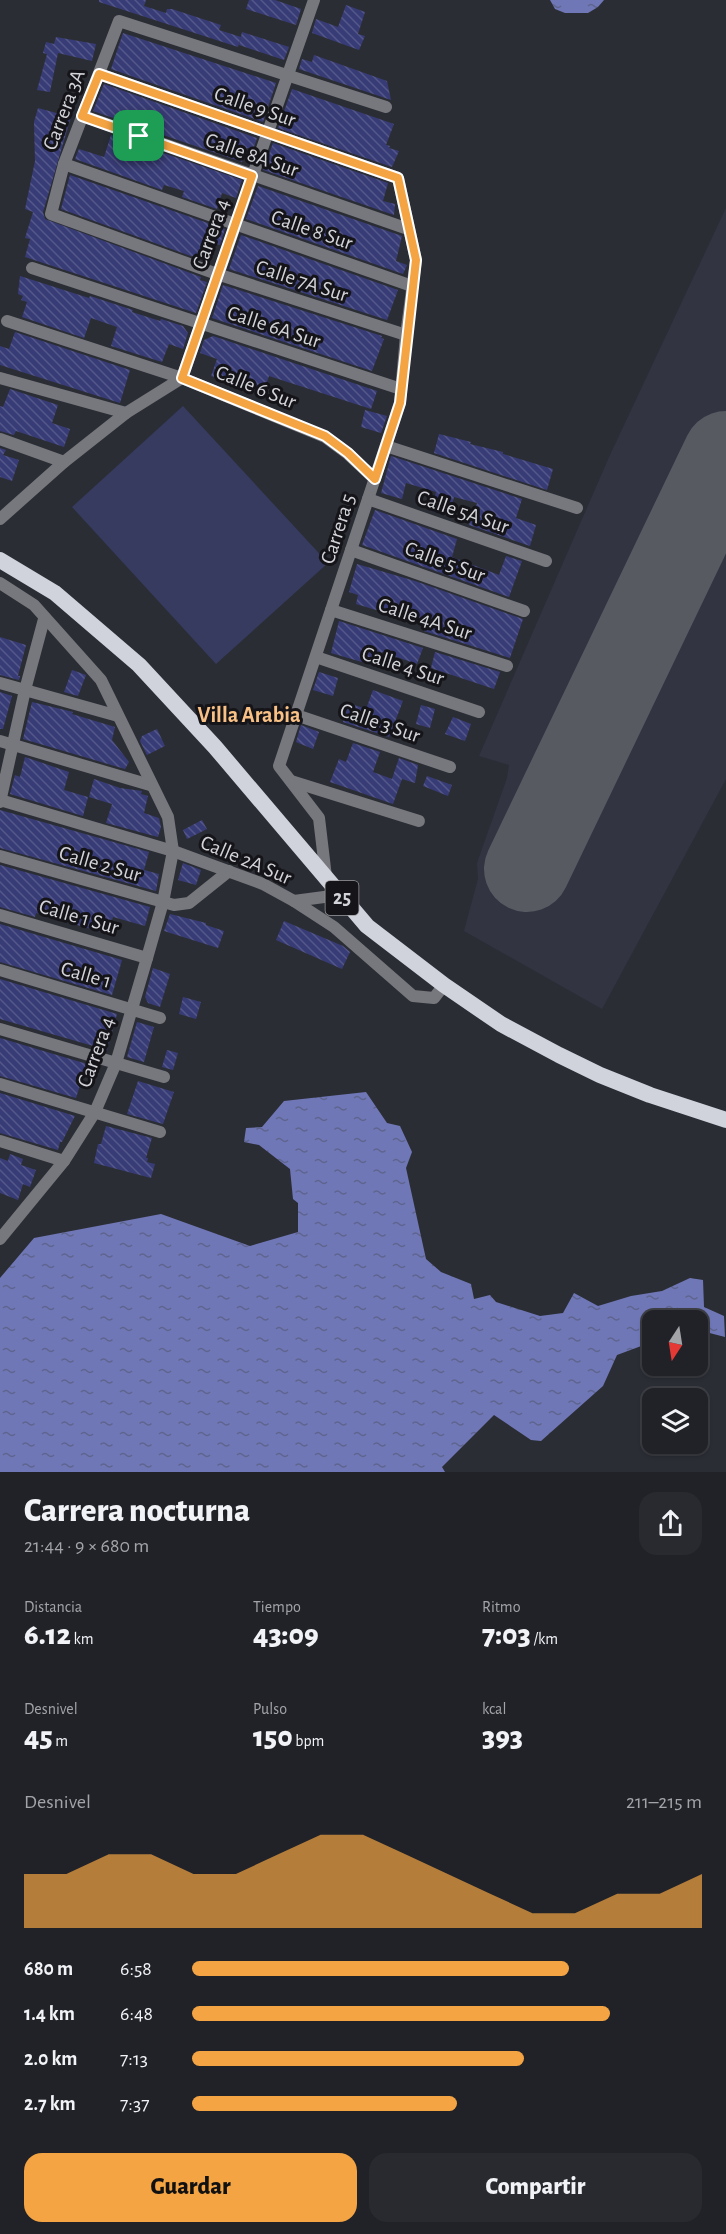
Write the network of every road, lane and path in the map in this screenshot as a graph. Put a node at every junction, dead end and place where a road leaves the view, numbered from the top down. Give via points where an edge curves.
1 (314, 0) edge
2 (99, 74) junction
3 (288, 75) junction
4 (386, 107) dead end
5 (82, 116) junction
6 (268, 132) junction
7 (64, 164) junction
8 (252, 176) junction
9 (398, 178) joint
10 (51, 213) joint
11 (236, 224) junction
12 (408, 229) junction
13 (32, 268) dead end
14 (217, 274) junction
15 (412, 286) junction
16 (7, 321) dead end
17 (201, 323) junction
18 (406, 335) junction
19 (0, 378) edge
20 (182, 378) junction
21 (401, 389) junction
22 (126, 413) junction
23 (0, 439) edge
24 (386, 446) junction
25 (64, 462) junction
26 (375, 479) junction
27 (368, 499) junction
28 (577, 508) dead end
29 (0, 519) edge
30 (351, 550) junction
31 (0, 560) edge
32 (546, 561) dead end
33 (0, 583) edge
34 (332, 610) junction
35 (524, 611) dead end
36 (44, 619) junction
37 (316, 657) junction
38 (507, 666) dead end
39 (0, 683) edge
40 (25, 690) junction
41 (479, 712) dead end
42 (296, 715) junction
43 (118, 716) junction
44 (0, 741) edge
45 (13, 745) junction
46 (450, 767) dead end
47 (291, 781) junction
48 (150, 785) junction
49 (0, 800) edge
50 (418, 821) dead end
51 (173, 851) junction
52 (0, 856) edge
53 (229, 871) junction
54 (326, 877) junction
55 (339, 895) junction
56 (294, 901) junction
57 (163, 902) junction
58 (0, 915) edge
59 (147, 958) junction
60 (0, 970) edge
61 (444, 985) junction
62 (132, 1009) junction
63 (160, 1018) dead end
64 (0, 1029) edge
65 (116, 1063) junction
66 (164, 1077) dead end
67 (0, 1084) edge
68 (95, 1112) junction
69 (726, 1120) edge
70 (160, 1132) dead end
71 (0, 1141) edge
72 (64, 1161) junction
73 (0, 1239) edge

1 - 3 street, Carrera 4
2 - 3 street, Carrera 3A via 119,21
2 - 5 street, Carrera 3A
2 - 6 street, Calle 9 Sur
3 - 4 street
3 - 6 street, Carrera 4
5 - 7 street, Carrera 3A
5 - 8 street, Calle 8A Sur
6 - 8 street, Carrera 4
6 - 9 street, Calle 9 Sur
7 - 10 street, Carrera 3A
7 - 11 street, Calle 8 Sur
8 - 11 street, Carrera 4
8 - 12 street, Calle 8A Sur
9 - 12 street, Carrera 5
10 - 14 street, Calle 7A Sur
11 - 14 street, Carrera 4
11 - 15 street, Calle 8 Sur
12 - 15 street, Carrera 5 via 416,260
13 - 17 street, Calle 6A Sur
14 - 17 street, Carrera 4
14 - 18 street, Calle 7A Sur
15 - 18 street, Carrera 5
16 - 20 street, Calle 6 Sur
17 - 20 street, Carrera 4
17 - 21 street, Calle 6A Sur
18 - 21 street, Carrera 5
19 - 22 street
20 - 22 street
20 - 26 street, Calle 6 Sur via 325,436
21 - 24 street, Carrera 5
22 - 25 street
23 - 25 street
24 - 26 street, Carrera 5
24 - 28 street
25 - 29 street
26 - 27 street, Carrera 5
27 - 30 street, Carrera 5
27 - 32 street, Calle 5A Sur
30 - 34 street, Carrera 5
30 - 35 street, Calle 5 Sur
31 - 54 highway, 25 via 55,593 139,665
33 - 36 street, Carrera 4 via 34,605
34 - 37 street, Carrera 5
34 - 38 street, Calle 4A Sur
36 - 40 street
36 - 43 street, Carrera 4 via 101,680
37 - 41 street, Calle 4 Sur
37 - 42 street, Carrera 5
39 - 40 street
40 - 43 street
40 - 45 street
42 - 46 street, Calle 3 Sur
42 - 47 street, Carrera 5 via 279,766
43 - 48 street, Carrera 4
44 - 45 street
45 - 48 street
45 - 49 street
47 - 50 street
47 - 54 street, Carrera 5 via 318,819
48 - 51 street, Carrera 4 via 168,818
49 - 51 street, Calle 2A Sur
51 - 53 street, Calle 2A Sur
51 - 57 street, Carrera 4
52 - 57 street, Calle 2 Sur
53 - 56 street, Calle 2A Sur
53 - 57 street, Calle 2 Sur via 189,903
54 - 55 highway, 25
55 - 56 street
55 - 61 highway, 25 via 367,926
56 - 61 street, Calle 2A Sur via 334,927 413,996 434,998
57 - 59 street, Carrera 4
58 - 59 street, Calle 1 Sur
59 - 62 street, Carrera 4
60 - 62 street, Calle 1
61 - 69 highway, 25 via 501,1024 600,1075
62 - 63 street, Calle 1
62 - 65 street, Carrera 4
64 - 65 street
65 - 66 street
65 - 68 street, Carrera 4
67 - 68 street
68 - 70 street
68 - 72 street, Carrera 4
71 - 72 street
72 - 73 street, Carrera 4

